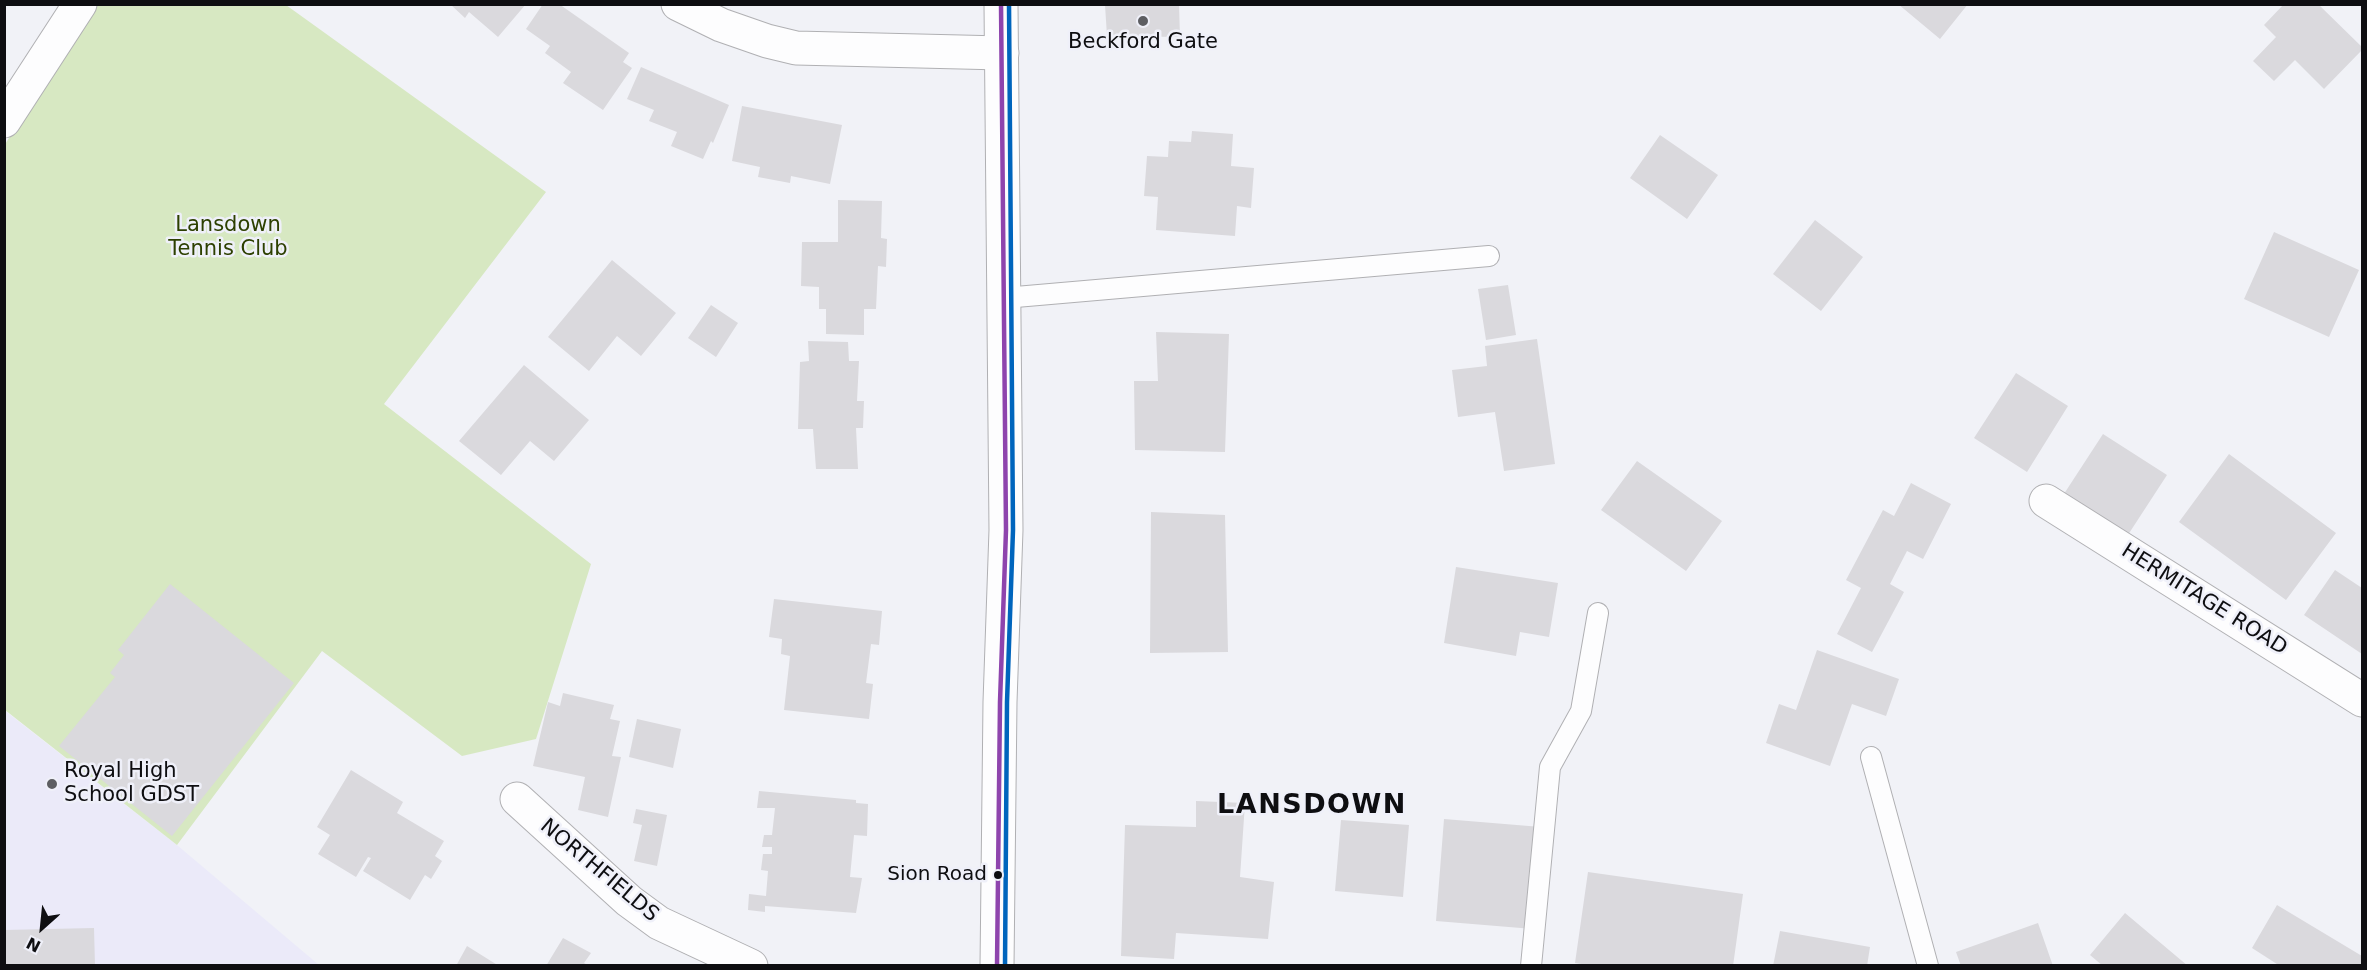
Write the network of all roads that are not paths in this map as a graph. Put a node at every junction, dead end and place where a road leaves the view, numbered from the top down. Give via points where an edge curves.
1 (80, 4) edge
2 (678, 4) edge
3 (1001, 4) edge
4 (1002, 53) junction
5 (4, 121) edge
6 (1489, 256) dead end
7 (1004, 298) junction
8 (2046, 501) dead end
9 (1598, 613) dead end
10 (2362, 700) edge
11 (1871, 757) dead end
12 (517, 799) dead end
13 (751, 966) edge
14 (997, 966) edge
15 (1531, 966) edge
16 (1928, 966) edge

1 - 5 street
2 - 4 street via 721,25 796,48
3 - 4 street
4 - 7 street
6 - 7 lane
7 - 14 street via 1006,530
8 - 10 street, HERMITAGE ROAD
9 - 15 lane via 1581,711 1550,766
11 - 16 lane
12 - 13 street, NORTHFIELDS via 636,907 659,923

